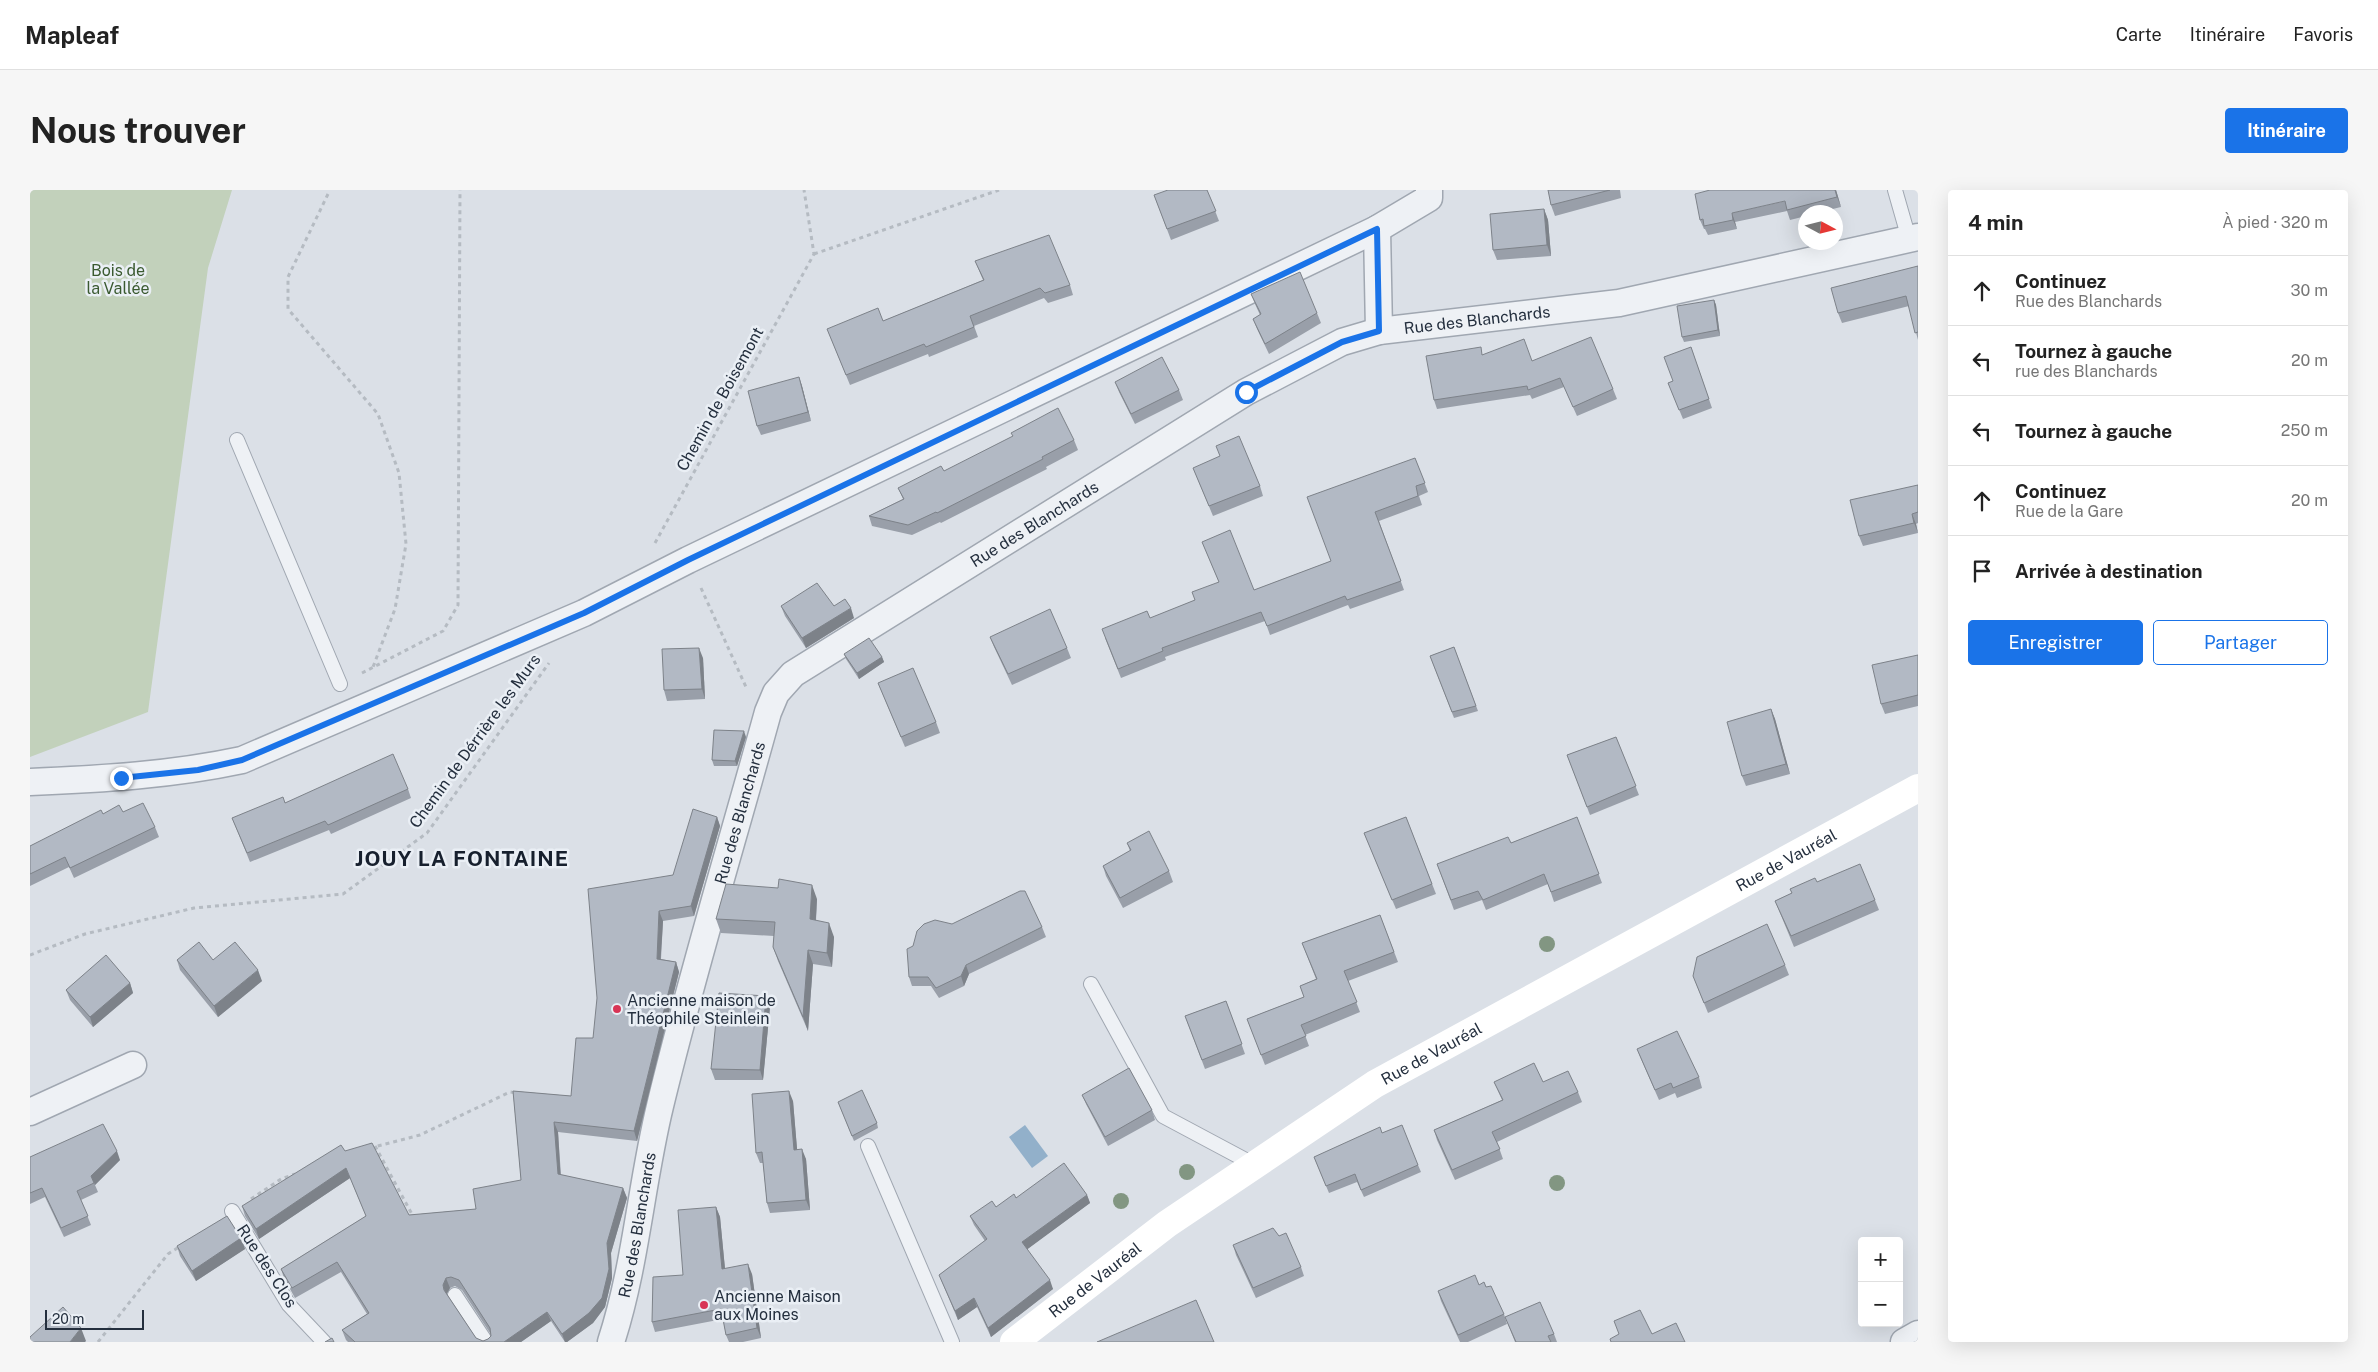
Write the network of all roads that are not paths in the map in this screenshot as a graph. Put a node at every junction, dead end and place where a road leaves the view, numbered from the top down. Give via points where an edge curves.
1 (1895, 190) edge
2 (1429, 194) edge
3 (1377, 229) junction
4 (1914, 238) edge
5 (1379, 331) junction
6 (237, 440) dead end
7 (340, 684) dead end
8 (30, 782) edge
9 (1918, 788) edge
10 (1091, 984) dead end
11 (133, 1065) dead end
12 (30, 1112) edge
13 (868, 1146) dead end
14 (1253, 1164) junction
15 (232, 1211) road end
16 (455, 1295) edge
17 (1918, 1334) edge
18 (324, 1342) edge
19 (486, 1342) edge
20 (611, 1342) edge
21 (952, 1342) edge
22 (1014, 1342) edge
23 (1904, 1342) edge

1 - 4 lane
2 - 3 street
3 - 5 street, Rue des Blanchards
3 - 8 street via 584,613 242,760 198,770 121,778
4 - 5 street, Rue des Blanchards via 1620,303
5 - 20 street, Rue des Blanchards via 1342,342 1246,392 793,674 776,693 768,712 660,1108 624,1300
6 - 7 lane
9 - 14 street, Rue de Vauréal via 1375,1084
10 - 14 lane via 1164,1116
11 - 12 street
13 - 21 lane
14 - 22 street, Rue de Vauréal via 1167,1224
15 - 18 lane, Rue des Clos via 289,1305
16 - 19 lane
17 - 23 street

